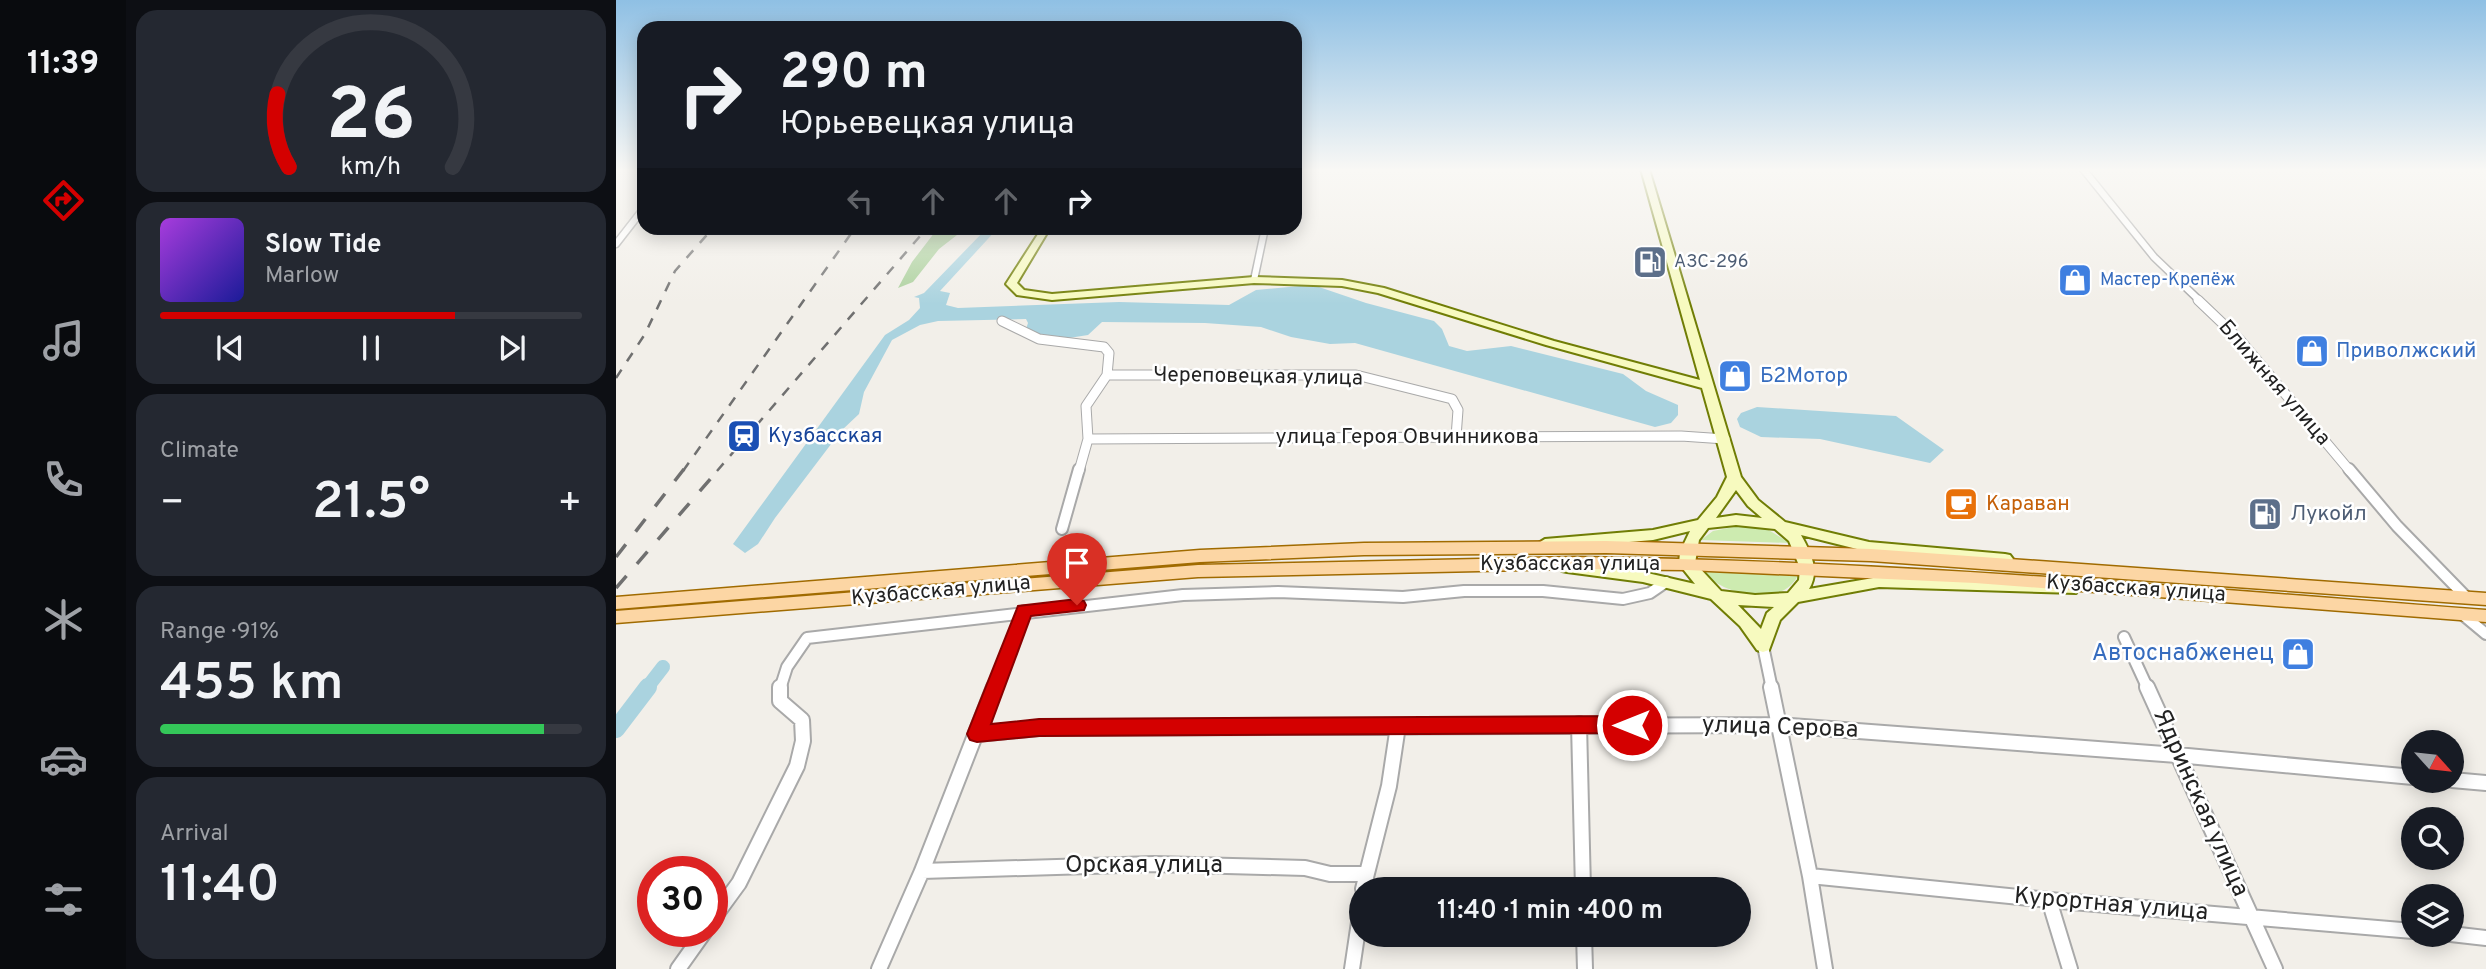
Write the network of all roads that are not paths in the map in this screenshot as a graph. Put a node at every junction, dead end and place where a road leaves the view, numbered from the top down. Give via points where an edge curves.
1 (1658, 214) edge
2 (2119, 214) edge
3 (637, 217) edge
4 (1042, 235) edge
5 (1263, 235) edge
6 (616, 244) edge
7 (1254, 279) junction
8 (1002, 321) dead end
9 (1107, 376) junction
10 (1709, 386) junction
11 (1456, 437) junction
12 (1088, 439) junction
13 (1725, 439) junction
14 (1734, 477) junction
15 (1706, 523) junction
16 (1781, 526) junction
17 (1062, 529) dead end
18 (1522, 556) junction
19 (1688, 556) junction
20 (1806, 560) junction
21 (2134, 581) junction
22 (1666, 582) junction
23 (1714, 594) junction
24 (1791, 598) junction
25 (2486, 599) edge
26 (616, 603) edge
27 (2464, 605) junction
28 (660, 607) junction
29 (1024, 611) junction
30 (2486, 616) edge
31 (616, 617) edge
32 (2486, 634) edge
33 (2124, 637) dead end
34 (1763, 646) junction
35 (1579, 724) junction
36 (1777, 725) junction
37 (1398, 726) junction
38 (977, 734) junction
39 (2177, 755) junction
40 (2401, 776) edge
41 (2464, 781) edge
42 (2486, 783) edge
43 (922, 871) junction
44 (1810, 876) junction
45 (1365, 877) edge
46 (1583, 877) edge
47 (1349, 878) edge
48 (728, 897) edge
49 (2049, 900) junction
50 (2251, 916) junction
51 (2401, 930) edge
52 (2464, 935) edge
53 (2486, 938) edge
54 (694, 947) edge
55 (1355, 947) edge
56 (1584, 947) edge
57 (678, 969) edge
58 (879, 969) edge
59 (1352, 969) edge
60 (1585, 969) edge
61 (1825, 969) edge
62 (2070, 969) edge
63 (2275, 969) edge

1 - 10 street
2 - 27 street, Ближняя улица via 2154,257 2240,340
3 - 6 street
4 - 7 street via 1011,284 1021,293 1052,297
5 - 7 street
7 - 10 street via 1327,281 1380,290
8 - 9 street via 1021,335 1039,340 1104,347 1109,353
9 - 11 street, Череповецкая улица via 1356,375 1452,400 1458,410
9 - 12 street via 1086,406
10 - 13 street
11 - 12 street, улица Героя Овчинникова
11 - 13 street, улица Героя Овчинникова
12 - 17 street
13 - 14 street
14 - 15 street via 1722,504
14 - 16 street via 1753,503
15 - 16 street via 1736,520
15 - 18 street via 1653,535 1567,541
15 - 19 street
16 - 20 street via 1796,539
16 - 21 street via 1869,547 2072,564
18 - 19 main road, Кузбасская улица
18 - 22 street
18 - 28 main road, Кузбасская улица via 1198,571
19 - 20 main road, Кузбасская улица
19 - 23 street via 1700,583
20 - 21 main road, Кузбасская улица via 1975,577
20 - 24 street via 1807,579
21 - 24 street via 2088,590 1889,581
21 - 27 main road, Кузбасская улица
22 - 23 street
22 - 29 street, Кузбасская улица via 1650,593 1623,599 1543,591 1403,597 1248,591
23 - 24 street via 1755,601
23 - 34 street via 1748,622
24 - 34 street via 1773,617
25 - 27 main road, Кузбасская улица
26 - 28 main road
27 - 30 main road, Кузбасская улица
27 - 32 street, Ближняя улица
28 - 31 main road
29 - 38 street
29 - 48 street, Кузбасская улица via 807,638 786,664 780,685 780,701 802,720 797,766
33 - 39 street, Ядринская улица
34 - 36 street
35 - 36 street, улица Серова
35 - 37 street, улица Серова
35 - 46 street
36 - 39 street, улица Серова
36 - 44 street
37 - 38 street, улица Серова via 1039,728
37 - 45 street via 1389,786
38 - 43 street
39 - 40 street, улица Серова
39 - 50 street, Ядринская улица
41 - 42 street
43 - 47 street, Орская улица via 1154,864 1305,868
43 - 58 street
44 - 49 street, Курортная улица
44 - 61 street
49 - 50 street, Курортная улица
49 - 62 street
50 - 51 street, Курортная улица
50 - 63 street, Ядринская улица
52 - 53 street
54 - 57 street
55 - 59 street
56 - 60 street

